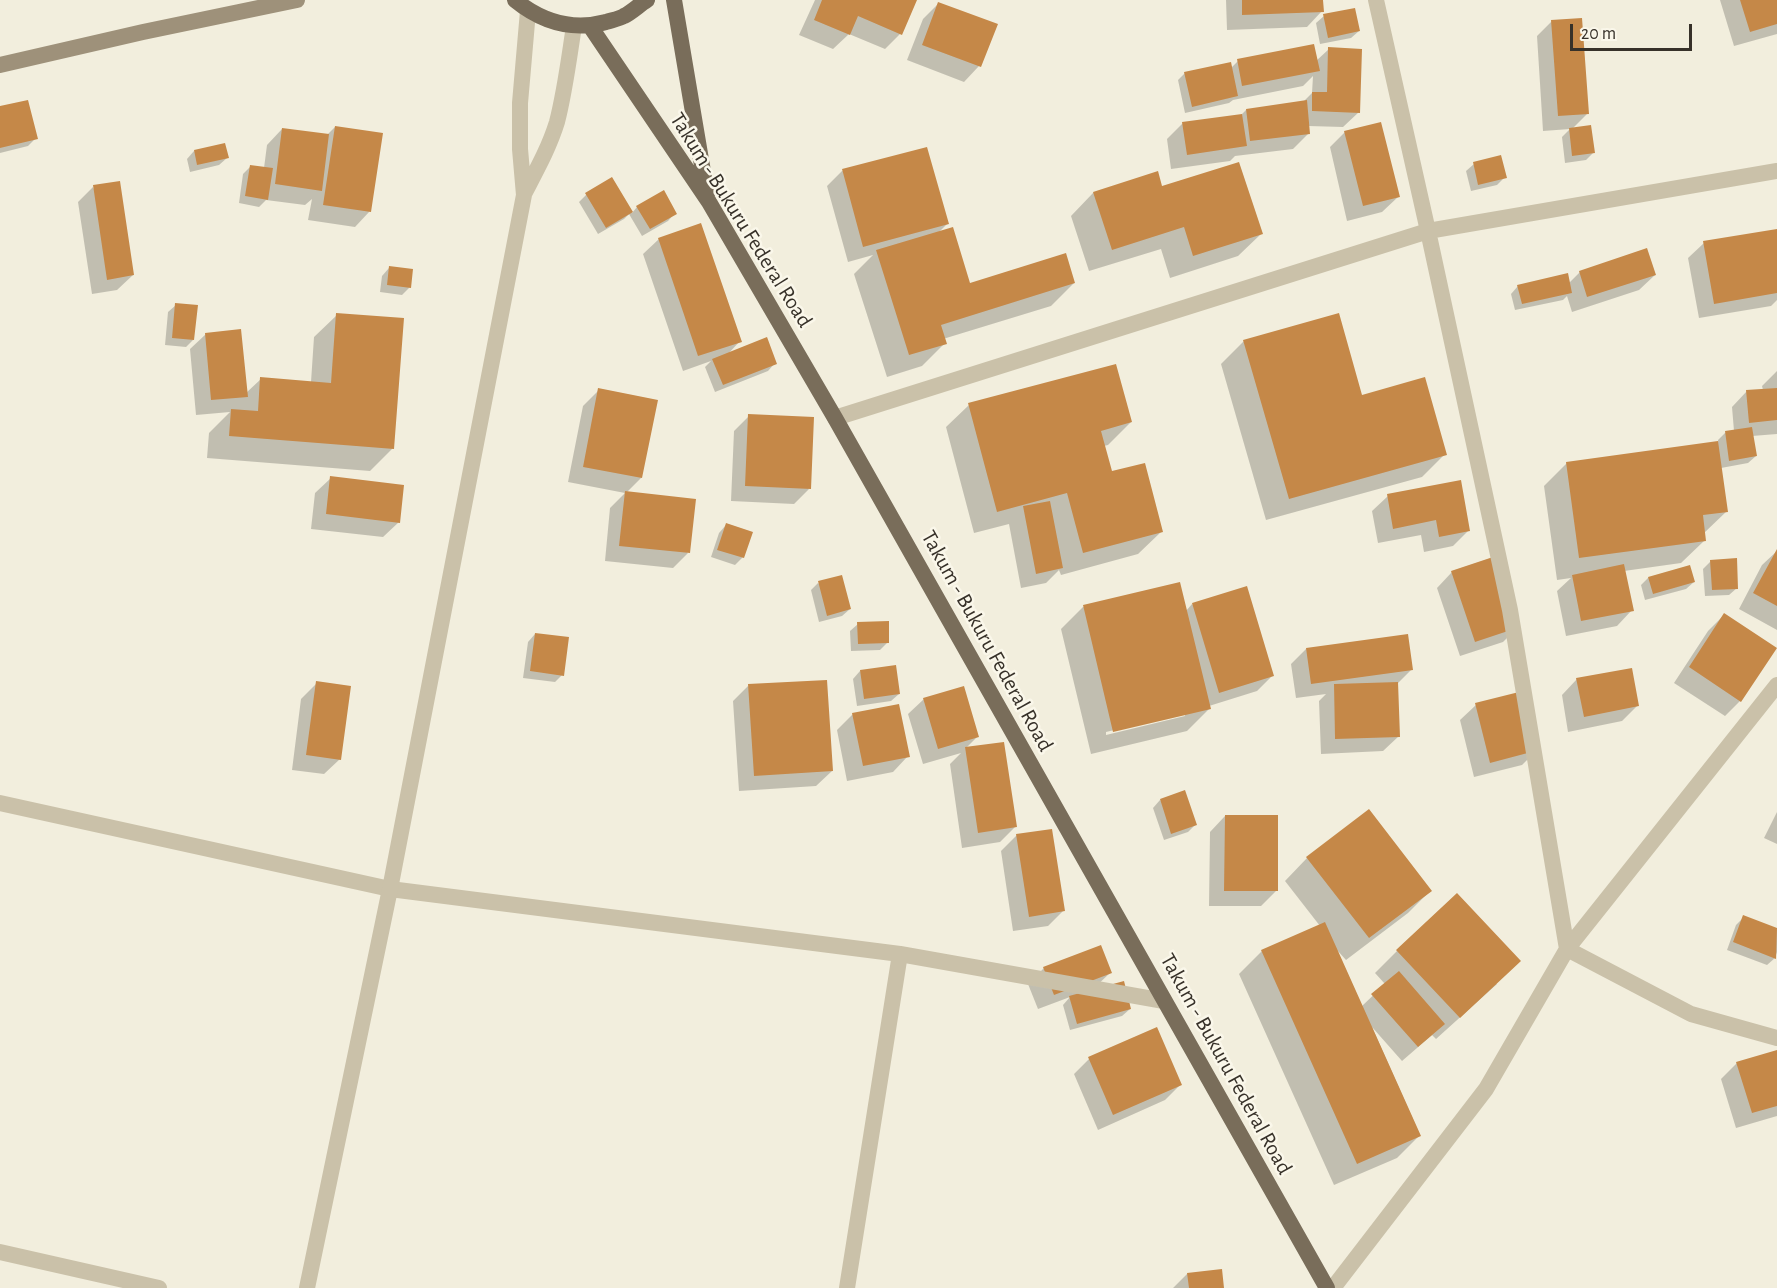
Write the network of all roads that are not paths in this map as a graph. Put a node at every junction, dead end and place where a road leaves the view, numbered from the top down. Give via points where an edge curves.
1 (297, 0) edge
2 (647, 0) edge
3 (674, 0) edge
4 (1376, 0) edge
5 (521, 5) edge
6 (582, 26) junction
7 (0, 64) edge
8 (1777, 171) edge
9 (524, 195) junction
10 (709, 202) junction
11 (1428, 231) junction
12 (835, 418) junction
13 (1777, 685) edge
14 (0, 803) edge
15 (390, 888) junction
16 (1567, 949) junction
17 (900, 954) junction
18 (1164, 1001) junction
19 (1777, 1038) edge
20 (0, 1252) edge
21 (159, 1288) edge
22 (307, 1288) edge
23 (847, 1288) edge
24 (1327, 1288) edge
25 (1333, 1288) edge

1 - 7 main road
2 - 6 main road via 623,17
3 - 10 main road
4 - 11 street
5 - 6 main road via 550,21
5 - 9 street via 520,149
6 - 9 street via 556,123
6 - 10 main road, Takum - Bukuru Federal Road
8 - 11 street
9 - 15 street
10 - 12 main road, Takum - Bukuru Federal Road
11 - 12 street
11 - 16 street via 1510,610
12 - 18 main road, Takum - Bukuru Federal Road
13 - 16 street
14 - 15 street
15 - 17 street
15 - 22 street
16 - 19 street via 1691,1014
16 - 25 street via 1486,1089
17 - 18 street
17 - 23 street
18 - 24 main road, Takum - Bukuru Federal Road
20 - 21 street

